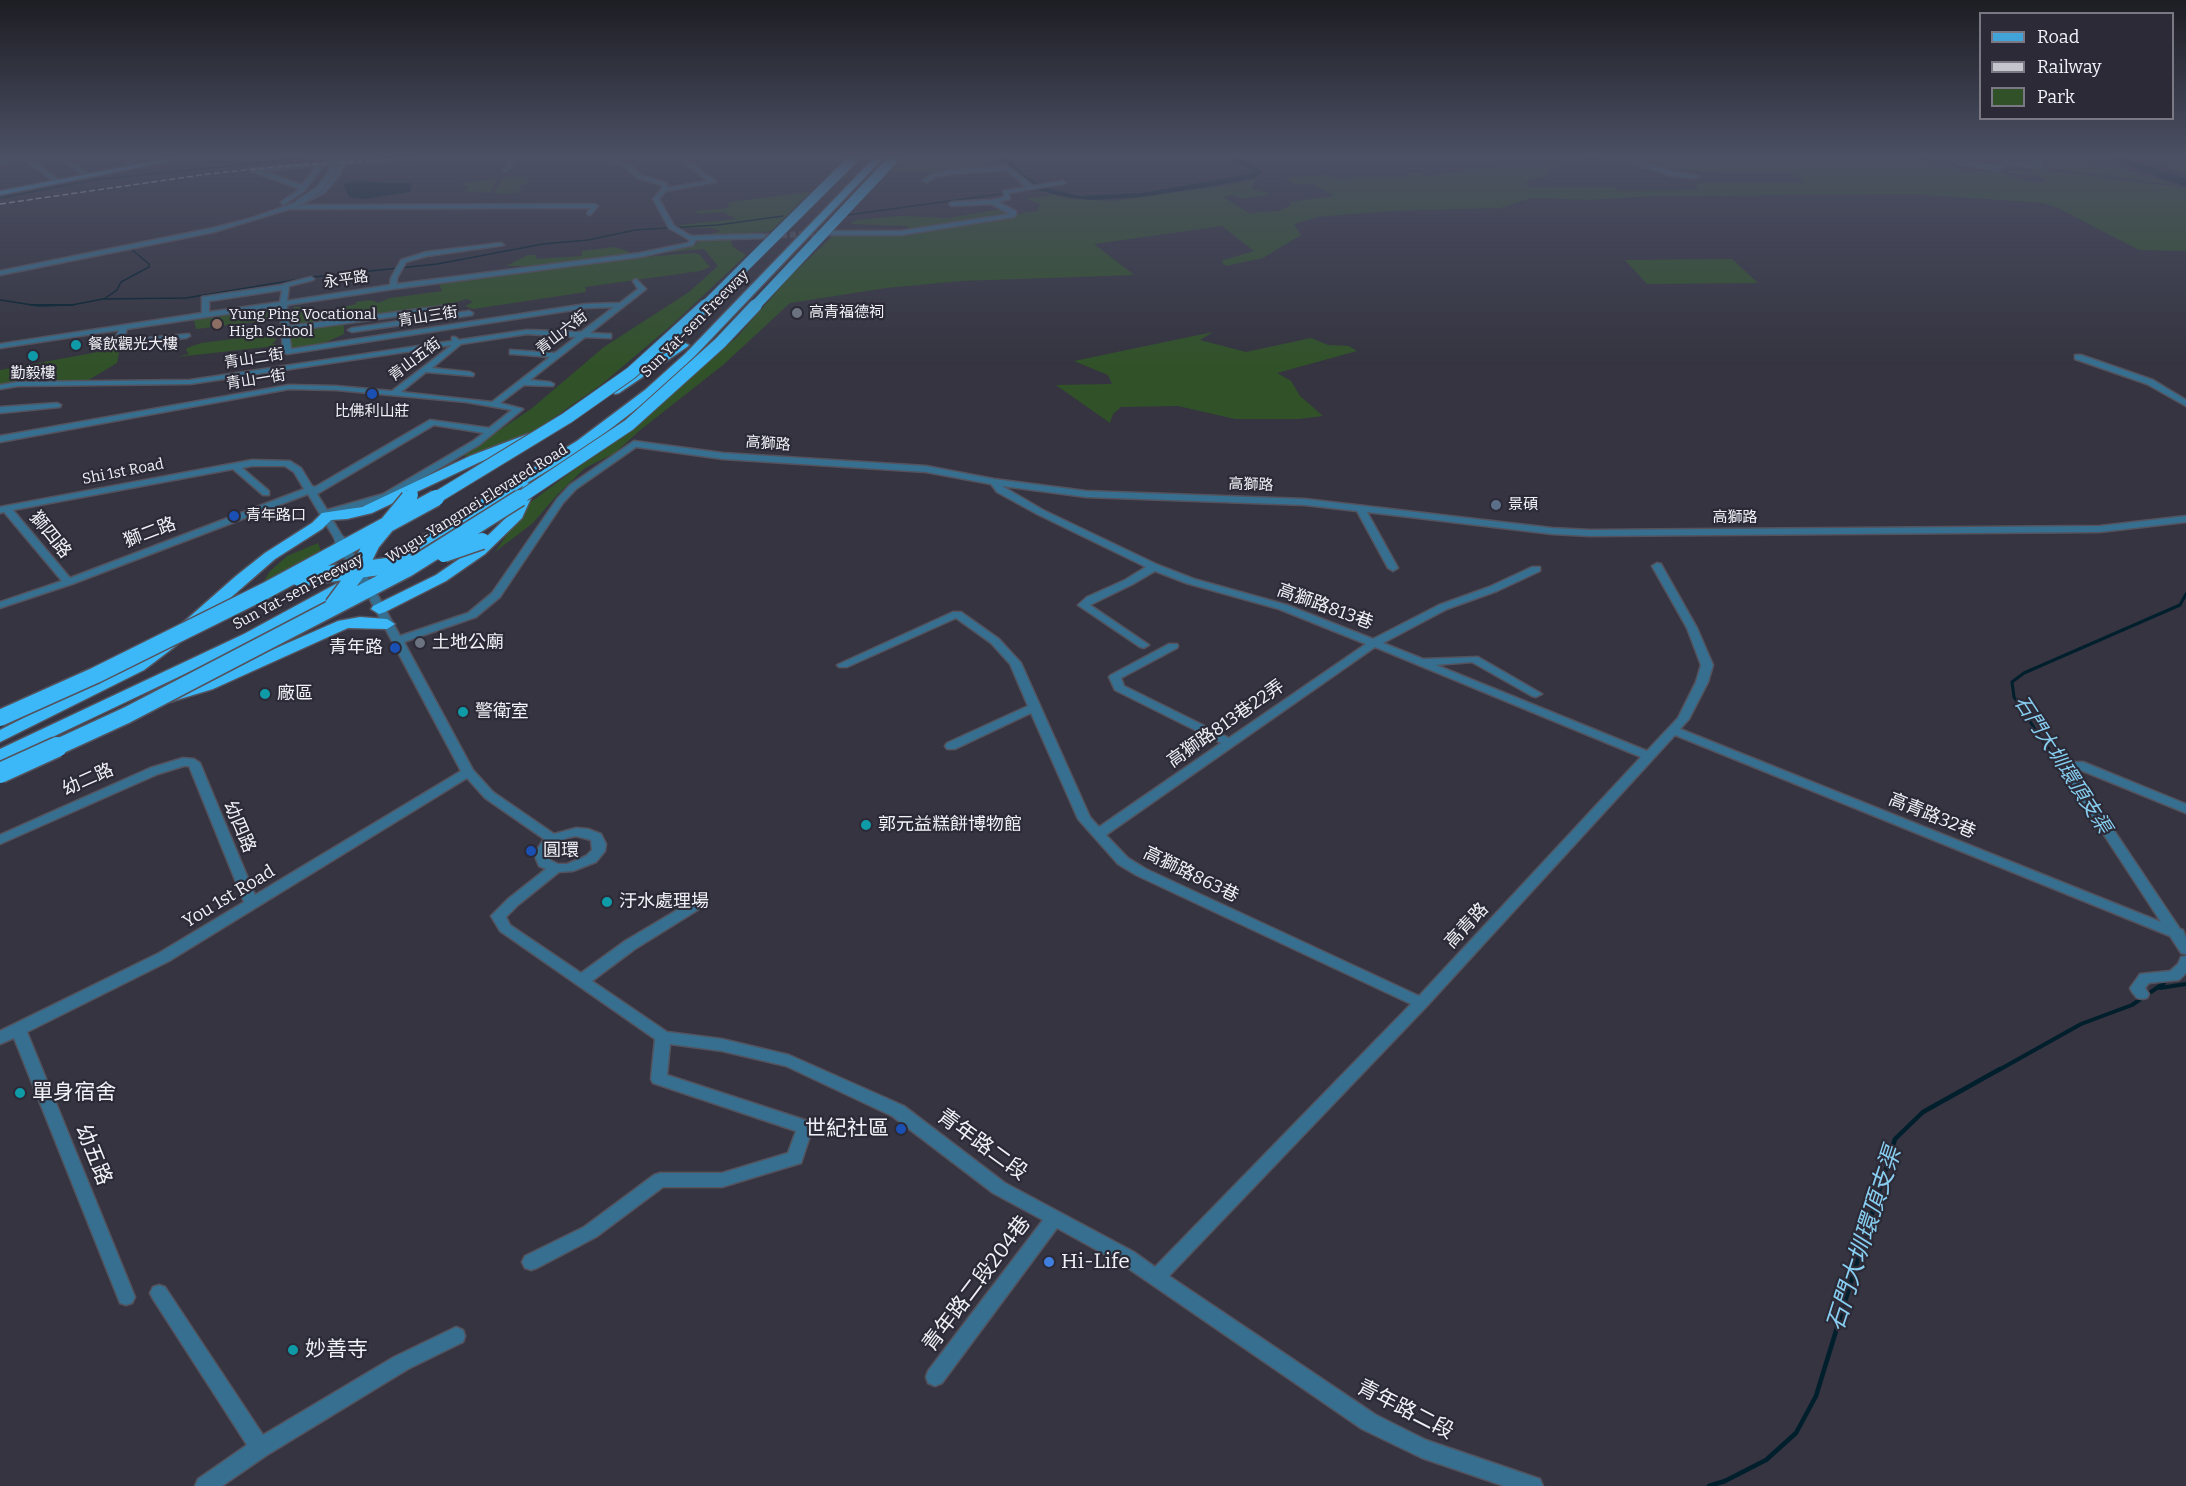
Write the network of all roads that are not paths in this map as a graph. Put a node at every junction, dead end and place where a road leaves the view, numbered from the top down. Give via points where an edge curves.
1 (220, 225) edge
2 (228, 225) edge
3 (671, 225) edge
4 (786, 225) edge
5 (801, 225) edge
6 (814, 225) edge
7 (831, 225) edge
8 (949, 225) edge
9 (829, 233) tunnel mouth
10 (763, 236) tunnel mouth
11 (693, 240) junction
12 (501, 245) dead end
13 (0, 271) edge
14 (310, 279) dead end
15 (636, 281) dead end
16 (286, 287) junction
17 (393, 287) junction
18 (283, 303) junction
19 (621, 304) junction
20 (451, 307) dead end
21 (426, 310) junction
22 (469, 313) dead end
23 (206, 315) junction
24 (429, 319) junction
25 (124, 327) junction
26 (453, 327) junction
27 (285, 329) junction
28 (432, 329) junction
29 (352, 330) dead end
30 (581, 335) junction
31 (186, 336) dead end
32 (608, 336) dead end
33 (456, 342) junction
34 (683, 345) junction
35 (0, 346) edge
36 (513, 352) dead end
37 (555, 355) junction
38 (2078, 357) dead end
39 (426, 370) junction
40 (470, 374) dead end
41 (190, 382) junction
42 (522, 382) junction
43 (550, 384) dead end
44 (0, 387) edge
45 (393, 394) junction
46 (2186, 404) edge
47 (57, 405) dead end
48 (191, 405) junction
49 (493, 405) junction
50 (0, 410) edge
51 (490, 431) junction
52 (0, 439) edge
53 (582, 444) junction
54 (235, 466) junction
55 (994, 482) junction
56 (417, 490) junction
57 (312, 491) junction
58 (266, 493) dead end
59 (4, 509) edge
60 (1361, 509) junction
61 (326, 515) junction
62 (2186, 519) edge
63 (502, 532) junction
64 (1657, 566) dead end
65 (1154, 567) junction
66 (1394, 568) dead end
67 (1536, 569) dead end
68 (358, 571) junction
69 (68, 582) junction
70 (0, 605) edge
71 (383, 616) junction
72 (197, 619) junction
73 (397, 641) junction
74 (1374, 643) junction
75 (1144, 645) dead end
76 (1173, 646) dead end
77 (273, 656) junction
78 (1421, 662) junction
79 (843, 665) dead end
80 (1536, 694) dead end
81 (1036, 707) junction
82 (0, 718) edge
83 (1672, 730) junction
84 (0, 737) edge
85 (1231, 742) junction
86 (0, 743) edge
87 (951, 747) dead end
88 (0, 756) edge
89 (1649, 756) junction
90 (0, 762) edge
91 (194, 763) joint
92 (468, 772) junction
93 (0, 773) edge
94 (2186, 809) edge
95 (1098, 834) junction
96 (553, 839) junction
97 (0, 840) edge
98 (556, 868) junction
99 (699, 903) dead end
100 (252, 904) junction
101 (2178, 934) junction
102 (2186, 949) edge
103 (2186, 961) edge
104 (581, 981) junction
105 (2142, 994) dead end
106 (1421, 1003) junction
107 (18, 1029) junction
108 (663, 1037) junction
109 (0, 1038) edge
110 (1054, 1218) junction
111 (531, 1262) dead end
112 (1157, 1277) junction
113 (159, 1293) dead end
114 (126, 1297) dead end
115 (456, 1336) dead end
116 (935, 1377) dead end
117 (260, 1448) junction
118 (205, 1486) edge
119 (1533, 1486) edge

1 - 13 street
2 - 13 street
3 - 11 street
4 - 82 highway, Wugu-Yangmei Elevated Road, bridge via 687,324 631,373 567,418 428,503 265,591
5 - 34 highway, Sun Yat-sen Freeway
6 - 53 highway, Sun Yat-sen Freeway via 689,356
7 - 93 highway, Wugu-Yangmei Elevated Road, bridge via 720,343 629,425 473,529 407,569 127,715
8 - 9 street via 901,233
10 - 11 street, 永平路
11 - 17 street, 永平路 via 691,244 640,255
12 - 17 street via 426,254 403,261
14 - 16 street
15 - 19 street, 青山六街 via 642,289
16 - 18 street, 青山三街
16 - 23 street via 204,299
17 - 18 street, 永平路
18 - 23 street, 永平路
18 - 27 street, 青山三街
19 - 26 street, 青山三街
19 - 30 street, 青山六街
20 - 21 street
21 - 24 street
21 - 27 street
22 - 24 street
23 - 25 street, 永平路
24 - 28 street
24 - 29 street
25 - 31 street via 118,343
25 - 35 street, 永平路
26 - 28 street, 青山三街
26 - 33 street, 青山五街
27 - 28 street, 青山三街 via 287,352
30 - 32 street, 青山二街
30 - 33 street, 青山二街 via 528,332
30 - 37 street, 青山六街
33 - 39 street, 青山五街
33 - 41 street, 青山二街
33 - 45 street, 青山五街
34 - 56 highway via 536,435 475,459
34 - 86 highway, Sun Yat-sen Freeway via 632,392 551,453 371,559 113,693
36 - 37 street
37 - 42 street, 青山六街
38 - 46 street via 2150,382
39 - 40 street
39 - 45 street, 青山五街
41 - 44 street, 青山二街
41 - 48 street
42 - 43 street
42 - 49 street, 青山六街
45 - 48 street, 青山一街 via 290,387
45 - 49 street, 青山一街
47 - 50 street
48 - 52 street, 青山一街
49 - 51 street, 青山一街 via 519,409
51 - 57 street, 獅二路 via 435,422
51 - 61 street via 386,496
53 - 63 highway via 531,483 517,515
53 - 88 highway, Sun Yat-sen Freeway via 407,551 250,637
54 - 57 street, Shi 1st Road via 287,463 298,470
54 - 58 street
54 - 59 street, Shi 1st Road
55 - 60 street, 高獅路 via 1086,494 1305,502
55 - 65 street, 高獅路813巷 via 1000,490 1040,512
55 - 73 street, 高獅路 via 926,470 723,456 634,444 573,487 496,595 472,615
56 - 61 highway via 367,510
56 - 68 highway, bridge via 383,528
57 - 61 street, Shi 1st Road
57 - 69 street, 獅二路
59 - 69 street, 獅四路
60 - 62 street, 高獅路 via 1552,531 1612,533 2100,529
60 - 66 street
61 - 68 street, Shi 1st Road, bridge
61 - 72 highway via 317,526 270,556
63 - 68 highway, bridge via 436,557
63 - 71 highway
64 - 83 street, 高青路 via 1692,628 1707,665 1683,719
65 - 74 street, 高獅路813巷 via 1283,608
65 - 75 street via 1083,605
67 - 74 street, 高獅路813巷22弄 via 1443,607
68 - 71 street, Shi 1st Road, bridge
68 - 72 highway, bridge via 271,584
68 - 77 highway, bridge via 330,610 306,634
69 - 70 street, 獅二路
71 - 73 street, Shi 1st Road
71 - 77 highway via 344,624
72 - 84 highway via 138,666
73 - 92 street, Shi 1st Road
74 - 78 street, 高獅路813巷
74 - 85 street, 高獅路813巷22弄
76 - 85 street via 1115,677 1119,688
77 - 90 highway via 207,684 91,723
78 - 80 street via 1474,659
78 - 89 street, 高獅路813巷
79 - 81 street, 高獅路863巷 via 957,614 1009,654
81 - 87 street
81 - 95 street, 高獅路863巷 via 1084,819
83 - 89 street, 高青路
83 - 101 street, 高青路32巷
85 - 95 street, 高獅路813巷22弄
89 - 106 street, 高青路
91 - 97 street, 幼二路 via 183,762 154,771
91 - 100 street, 幼四路
92 - 96 street, Shi 1st Road via 489,795
92 - 100 street, You 1st Road
94 - 101 street via 2079,765 2065,766
95 - 106 street, 高獅路863巷 via 1123,861 1141,872
96 - 98 street via 543,849 542,859
96 - 98 street via 576,832 596,837 599,844 591,859 580,865
98 - 104 street, 青年路二段 via 498,916 505,927
99 - 104 street via 630,945
100 - 107 street, You 1st Road via 164,957
101 - 102 street
103 - 105 street via 2174,976 2145,978 2137,988
104 - 108 street, 青年路二段
106 - 112 street, 高青路
107 - 109 street, You 1st Road
107 - 114 street, 幼五路
108 - 110 street, 青年路二段 via 722,1045 789,1061 898,1111 999,1188
108 - 111 street via 659,1079 806,1126 795,1158 722,1180 660,1180 590,1232
110 - 112 street, 青年路二段
110 - 116 street, 青年路二段204巷
112 - 119 street, 青年路二段 via 1369,1422 1422,1448
113 - 117 street
115 - 117 street via 401,1363
117 - 118 street

